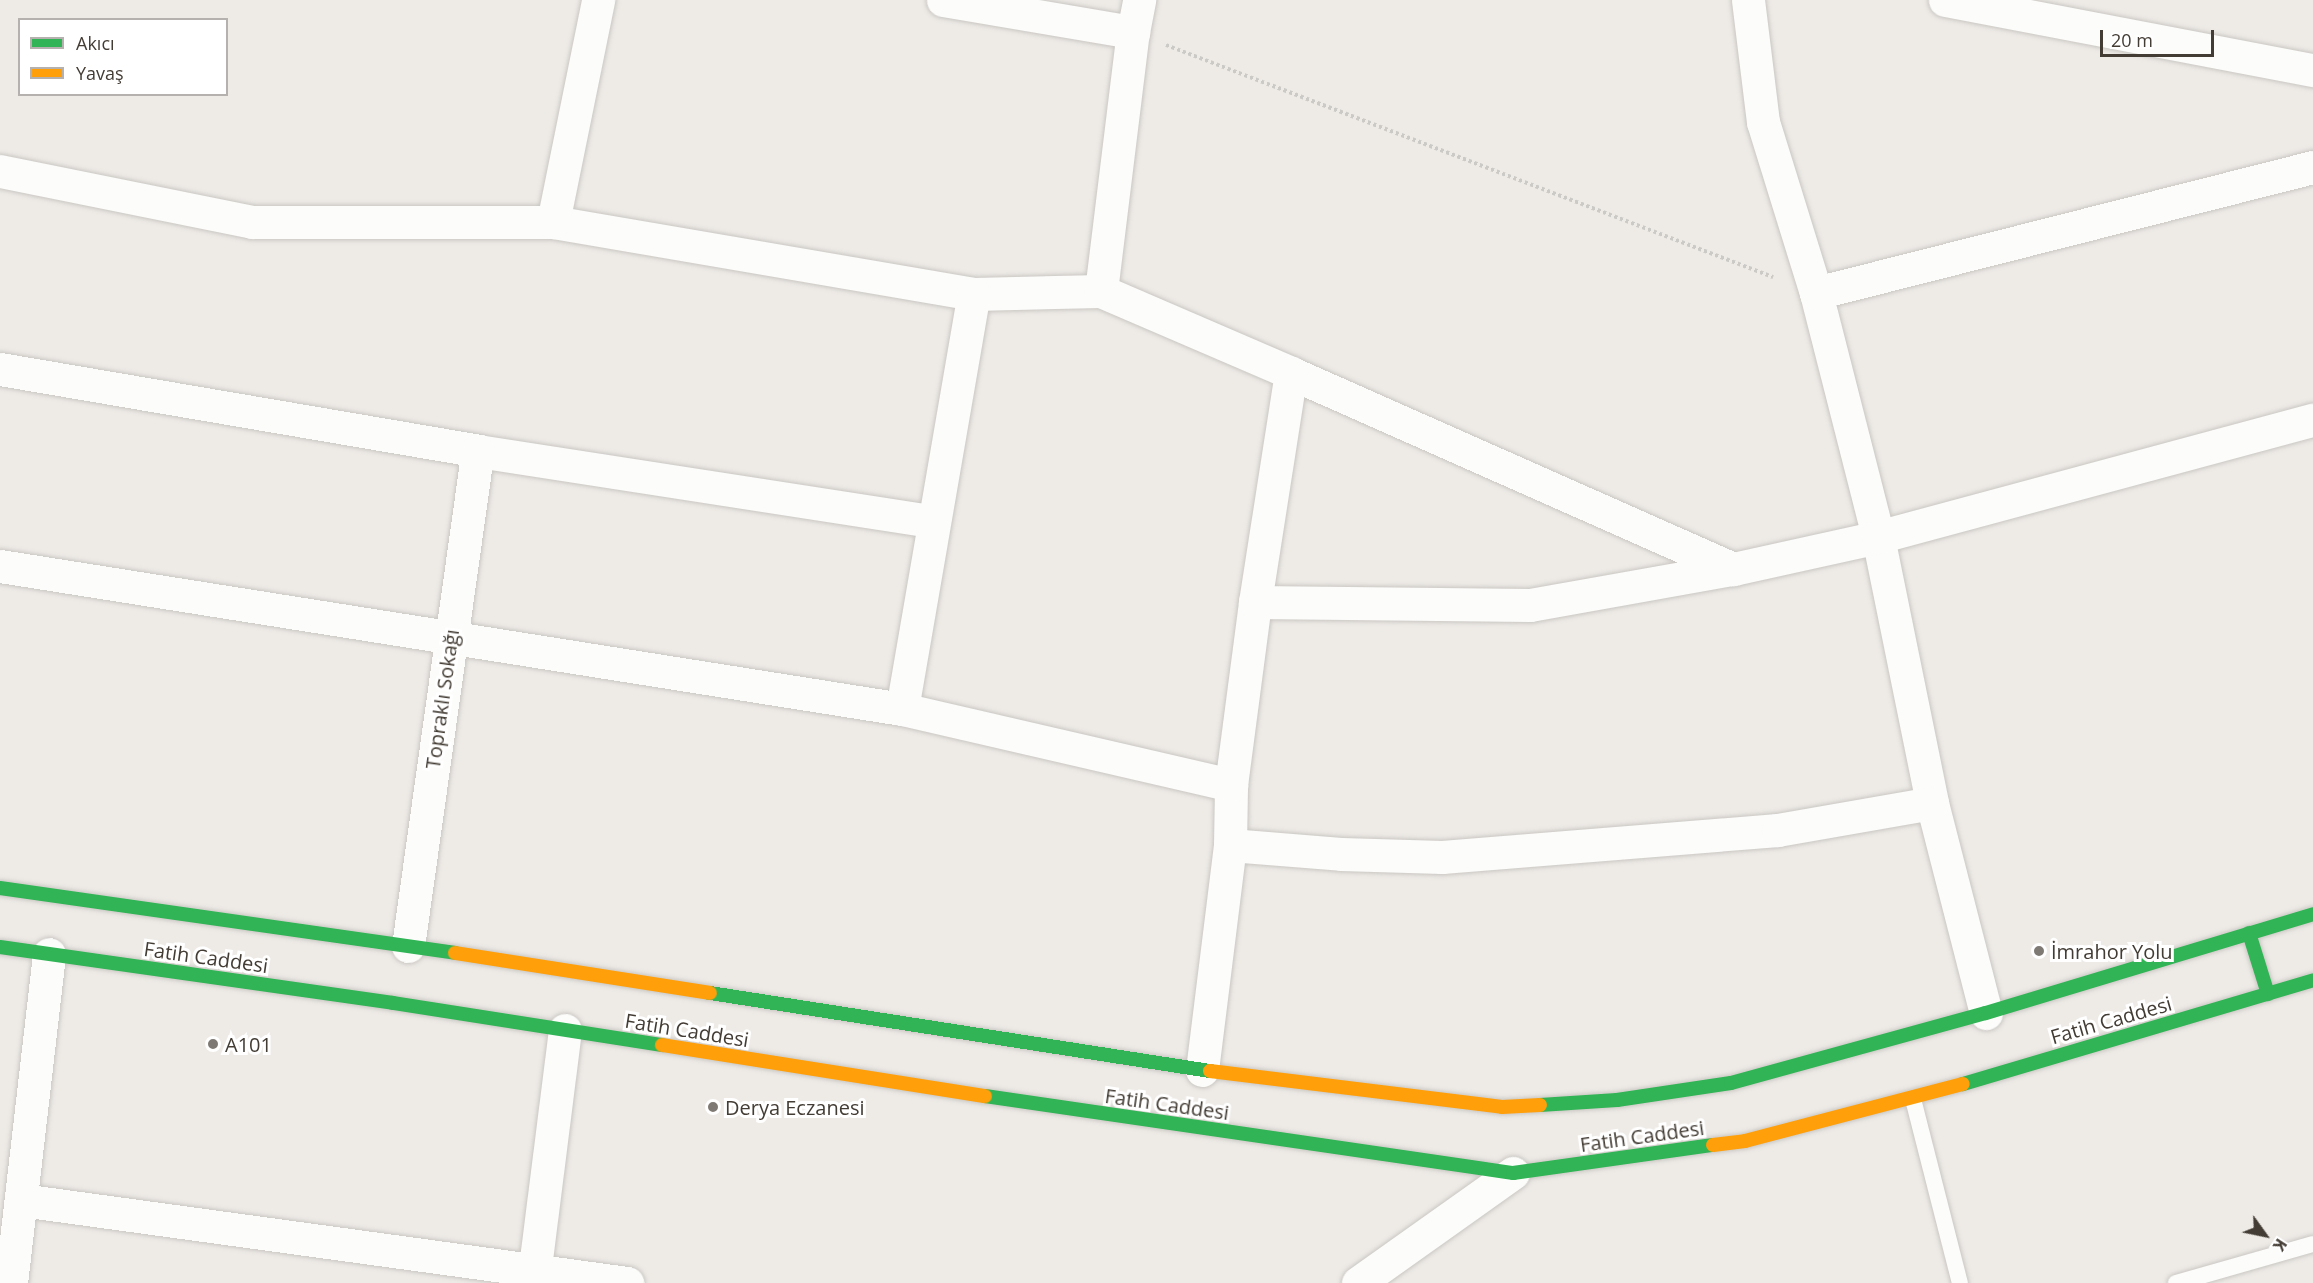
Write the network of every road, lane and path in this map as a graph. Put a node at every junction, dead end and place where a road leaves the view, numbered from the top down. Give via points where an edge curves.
1 (598, 0) edge
2 (943, 0) edge
3 (1139, 0) edge
4 (1748, 0) edge
5 (1945, 0) edge
6 (2048, 10) edge
7 (1133, 32) junction
8 (2313, 70) edge
9 (2313, 167) edge
10 (0, 171) edge
11 (553, 222) junction
12 (1101, 291) junction
13 (1816, 293) junction
14 (974, 294) junction
15 (0, 369) edge
16 (1291, 373) junction
17 (2313, 420) edge
18 (478, 451) junction
19 (934, 522) junction
20 (1878, 537) junction
21 (0, 566) edge
22 (1733, 569) junction
23 (1255, 602) junction
24 (451, 638) junction
25 (902, 710) junction
26 (1231, 785) junction
27 (1932, 803) junction
28 (1230, 846) junction
29 (0, 888) edge
30 (2313, 914) edge
31 (2249, 933) junction
32 (408, 946) junction
33 (0, 947) edge
34 (49, 954) junction
35 (2313, 980) edge
36 (2268, 994) junction
37 (1986, 1013) junction
38 (565, 1030) junction
39 (1202, 1070) junction
40 (1913, 1099) junction
41 (1513, 1173) junction
42 (21, 1200) junction
43 (2313, 1244) edge
44 (534, 1277) edge
45 (11, 1283) edge
46 (627, 1283) edge
47 (1358, 1283) edge
48 (1960, 1283) edge
49 (2176, 1283) edge

1 - 11 street
2 - 7 street
3 - 7 street
4 - 13 street via 1763,122
5 - 6 street
6 - 8 street
7 - 12 street
7 - 13 path
9 - 13 street
10 - 11 street via 252,222
11 - 14 street
12 - 14 street
12 - 16 street
13 - 20 street
14 - 19 street
15 - 18 street
16 - 22 street
16 - 23 street
17 - 20 street
18 - 19 street
18 - 24 street, Topraklı Sokağı
19 - 25 street
20 - 22 street
20 - 27 street
21 - 24 street
22 - 23 street via 1530,605
23 - 26 street
24 - 25 street
24 - 32 street, Topraklı Sokağı
25 - 26 street
26 - 28 street
27 - 28 street via 1778,830 1442,857
27 - 37 street
28 - 39 street
29 - 32 main road
30 - 31 main road
31 - 36 main road
31 - 37 main road
32 - 39 main road
33 - 34 main road, Fatih Caddesi
34 - 38 main road, Fatih Caddesi
34 - 42 street
35 - 36 main road, Fatih Caddesi
36 - 40 main road, Fatih Caddesi
37 - 39 main road via 1731,1083 1617,1100 1502,1107
38 - 41 main road, Fatih Caddesi via 1164,1124
38 - 44 street
40 - 41 main road, Fatih Caddesi via 1745,1141
40 - 48 lane
41 - 47 street
42 - 44 street
42 - 45 street
43 - 49 lane
44 - 46 street

